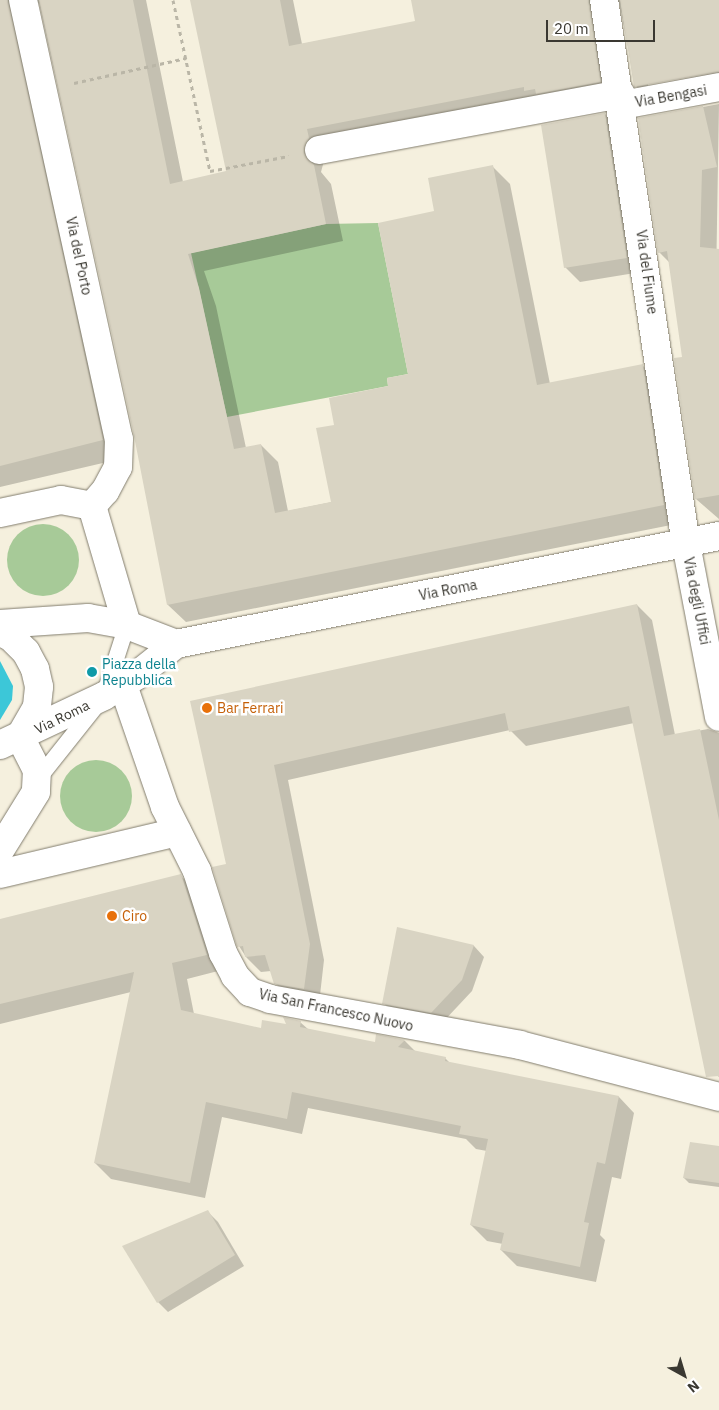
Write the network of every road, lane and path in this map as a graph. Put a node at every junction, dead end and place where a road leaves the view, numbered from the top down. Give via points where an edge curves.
1 (23, 0) edge
2 (173, 0) edge
3 (604, 0) edge
4 (186, 58) junction
5 (719, 87) edge
6 (43, 90) junction
7 (622, 99) junction
8 (319, 150) joint
9 (92, 506) junction
10 (0, 513) edge
11 (719, 536) edge
12 (686, 544) junction
13 (0, 624) edge
14 (127, 625) junction
15 (0, 632) edge
16 (176, 644) junction
17 (113, 690) junction
18 (719, 717) edge
19 (10, 741) edge
20 (38, 779) junction
21 (177, 832) junction
22 (0, 850) edge
23 (0, 874) edge
24 (719, 1096) edge

1 - 6 street, Via del Porto
2 - 4 path
3 - 7 street, Via del Fiume
4 - 6 path
4 - 8 path via 210,171
5 - 7 street, Via Bengasi
6 - 9 street, Via del Porto via 119,440 118,467 105,492
7 - 8 street, Via Bengasi
7 - 12 street, Via del Fiume
9 - 10 street via 61,500
9 - 14 street
11 - 12 street, Via Roma
12 - 16 street, Via Roma
12 - 18 street, Via degli Uffici
13 - 14 street via 80,618
14 - 16 street
14 - 17 lane
15 - 19 street via 11,637 26,652 35,668 39,687 37,707
16 - 17 street, Via Roma
17 - 19 street, Via Roma
17 - 20 lane
17 - 21 street, Via San Francesco Nuovo
19 - 20 street via 34,759
20 - 22 street via 32,802
21 - 23 street
21 - 24 street, Via San Francesco Nuovo via 197,871 223,954 235,976 250,992 270,999 520,1046

